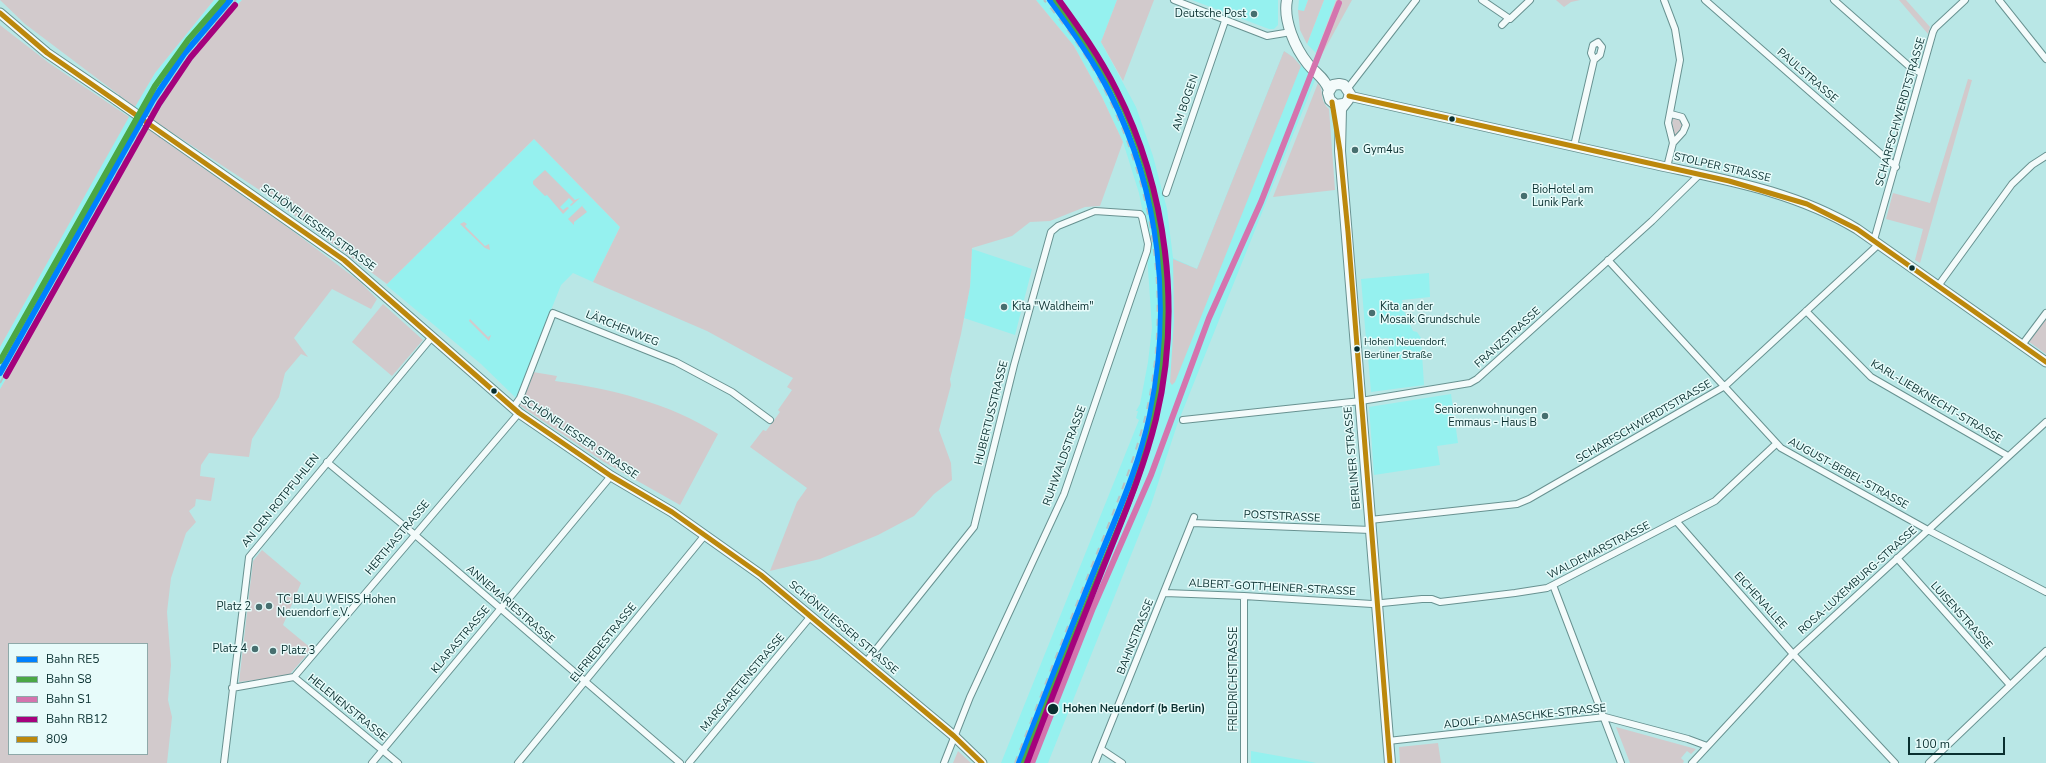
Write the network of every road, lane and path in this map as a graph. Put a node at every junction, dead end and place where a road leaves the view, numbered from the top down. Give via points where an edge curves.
1 (1174, 0) edge
2 (1287, 0) edge
3 (1292, 0) edge
4 (1416, 0) edge
5 (1482, 0) edge
6 (1530, 0) edge
7 (1664, 0) edge
8 (1705, 0) edge
9 (1834, 0) edge
10 (1965, 0) edge
11 (1999, 0) edge
12 (0, 13) edge
13 (1508, 19) junction
14 (1226, 20) junction
15 (1502, 25) dead end
16 (1291, 31) junction
17 (1302, 53) junction
18 (2046, 59) edge
19 (1594, 60) dead end
20 (1922, 73) junction
21 (1329, 90) junction
22 (1345, 93) junction
23 (1332, 102) junction
24 (1671, 114) junction
25 (1673, 143) junction
26 (1574, 146) junction
27 (1340, 151) junction
28 (2046, 156) edge
29 (1896, 167) junction
30 (1667, 168) junction
31 (1700, 174) junction
32 (1166, 193) dead end
33 (1142, 217) joint
34 (1877, 242) junction
35 (1608, 260) junction
36 (1938, 286) junction
37 (1806, 311) junction
38 (2046, 313) edge
39 (432, 337) junction
40 (2022, 345) junction
41 (2046, 362) edge
42 (1725, 386) junction
43 (1361, 401) junction
44 (516, 411) junction
45 (770, 420) dead end
46 (1183, 420) dead end
47 (2046, 422) edge
48 (1776, 444) junction
49 (2008, 456) junction
50 (326, 462) junction
51 (611, 476) junction
52 (1193, 520) joint
53 (1677, 522) junction
54 (1371, 525) junction
55 (1928, 530) junction
56 (414, 534) junction
57 (705, 535) junction
58 (1897, 558) junction
59 (1553, 585) junction
60 (2046, 592) edge
61 (1165, 593) junction
62 (1244, 596) junction
63 (1378, 604) junction
64 (500, 610) junction
65 (811, 616) junction
66 (2046, 651) edge
67 (1793, 654) junction
68 (866, 662) junction
69 (294, 677) junction
70 (584, 682) junction
71 (2010, 685) junction
72 (232, 688) junction
73 (1605, 718) junction
74 (954, 736) junction
75 (1388, 741) junction
76 (1707, 746) junction
77 (382, 749) junction
78 (1101, 749) junction
79 (224, 763) edge
80 (372, 763) edge
81 (398, 763) edge
82 (518, 763) edge
83 (680, 763) edge
84 (689, 763) edge
85 (944, 763) edge
86 (982, 763) edge
87 (1095, 763) edge
88 (1122, 763) edge
89 (1244, 763) edge
90 (1390, 763) edge
91 (1621, 763) edge
92 (1692, 763) edge
93 (1895, 763) edge
94 (1929, 763) edge

1 - 14 street
2 - 16 main road via 1286,18
3 - 16 main road
4 - 22 street
5 - 13 street
6 - 13 street via 1513,18
7 - 24 street via 1679,48 1680,67
8 - 29 street, PAULSTRASSE
9 - 20 street via 1910,67
10 - 20 street, SCHARFSCHWERDTSTRASSE via 1935,28
11 - 18 street
12 - 39 main road, SCHÖNFLIESSER STRASSE, bridge via 47,53 344,260
13 - 15 street
14 - 16 street via 1268,36
14 - 32 street, AM BOGEN
16 - 17 main road
17 - 21 main road via 1306,62 1326,82
17 - 22 main road
19 - 26 street
20 - 29 street, SCHARFSCHWERDTSTRASSE
21 - 22 main road via 1333,85
21 - 23 main road, BERLINER STRASSE via 1328,96
22 - 23 main road via 1336,105
22 - 26 main road, STOLPER STRASSE
22 - 27 main road, BERLINER STRASSE via 1341,112
23 - 27 main road, BERLINER STRASSE
24 - 25 street via 1669,130
24 - 25 street via 1682,117 1686,125
25 - 30 street
26 - 30 main road, STOLPER STRASSE
27 - 43 main road, BERLINER STRASSE
28 - 36 street via 2012,184
29 - 34 street, SCHARFSCHWERDTSTRASSE
30 - 31 main road, STOLPER STRASSE
31 - 34 main road, STOLPER STRASSE via 1803,201
31 - 35 street, FRANZSTRASSE
33 - 68 street, HUBERTUSSTRASSE via 1138,214 1095,211 1058,226 1051,232 1014,365 974,527
33 - 74 street, RUHWALDSTRASSE via 1148,244 1064,494
34 - 36 main road, STOLPER STRASSE
34 - 37 street, SCHARFSCHWERDTSTRASSE
35 - 42 street, AUGUST-BEBEL-STRASSE
35 - 43 street, FRANZSTRASSE via 1477,380 1462,385
36 - 40 main road, STOLPER STRASSE
37 - 42 street, SCHARFSCHWERDTSTRASSE
37 - 49 street, KARL-LIEBKNECHT-STRASSE via 1871,377
38 - 40 street
39 - 44 main road, SCHÖNFLIESSER STRASSE
39 - 50 street, AN DEN ROTPFUHLEN
40 - 41 main road, STOLPER STRASSE
42 - 48 street, AUGUST-BEBEL-STRASSE
42 - 54 street, SCHARFSCHWERDTSTRASSE via 1523,503
43 - 46 street, FRANZSTRASSE
43 - 54 main road, BERLINER STRASSE
44 - 45 street, LÄRCHENWEG via 553,313 676,362 732,392
44 - 51 main road, SCHÖNFLIESSER STRASSE
44 - 56 street, HERTHASTRASSE
47 - 49 street, ROSA-LUXEMBURG-STRASSE
48 - 53 street, WALDEMARSTRASSE via 1721,497
48 - 55 street, AUGUST-BEBEL-STRASSE
49 - 55 street, ROSA-LUXEMBURG-STRASSE
50 - 56 street, ANNEMARIESTRASSE
50 - 72 street, AN DEN ROTPFUHLEN via 249,557
51 - 57 main road, SCHÖNFLIESSER STRASSE
51 - 64 street, KLARASTRASSE
52 - 54 street, POSTSTRASSE
52 - 61 street, BAHNSTRASSE
53 - 59 street, WALDEMARSTRASSE
53 - 67 street, EICHENALLEE
54 - 63 main road, BERLINER STRASSE
55 - 58 street, ROSA-LUXEMBURG-STRASSE
55 - 60 street, AUGUST-BEBEL-STRASSE
56 - 64 street, ANNEMARIESTRASSE
56 - 69 street, HERTHASTRASSE
57 - 65 main road, SCHÖNFLIESSER STRASSE via 761,575
57 - 70 street, ELFRIEDESTRASSE
58 - 67 street, ROSA-LUXEMBURG-STRASSE
58 - 71 street, LUISENSTRASSE
59 - 63 street, WALDEMARSTRASSE via 1515,593 1444,602 1422,599
59 - 73 street
61 - 62 street, ALBERT-GOTTHEINER-STRASSE
61 - 78 street, BAHNSTRASSE
62 - 63 street, ALBERT-GOTTHEINER-STRASSE
62 - 89 street, FRIEDRICHSTRASSE
63 - 75 main road, BERLINER STRASSE
64 - 70 street, ANNEMARIESTRASSE
64 - 77 street, KLARASTRASSE
65 - 68 main road, SCHÖNFLIESSER STRASSE
65 - 84 street, MARGARETENSTRASSE
66 - 71 street
67 - 76 street, ROSA-LUXEMBURG-STRASSE
67 - 93 street, EICHENALLEE
68 - 74 main road, SCHÖNFLIESSER STRASSE
69 - 72 street, HELENENSTRASSE
69 - 77 street, HELENENSTRASSE
70 - 82 street, ELFRIEDESTRASSE
70 - 83 street, ANNEMARIESTRASSE
71 - 94 street
72 - 79 street, AN DEN ROTPFUHLEN
73 - 75 street, ADOLF-DAMASCHKE-STRASSE
73 - 76 street, ADOLF-DAMASCHKE-STRASSE
73 - 91 street
74 - 85 street, RUHWALDSTRASSE
74 - 86 main road, SCHÖNFLIESSER STRASSE
75 - 90 main road, BERLINER STRASSE
76 - 92 street, ROSA-LUXEMBURG-STRASSE
77 - 80 street, KLARASTRASSE
77 - 81 street, HELENENSTRASSE
78 - 87 street, BAHNSTRASSE
78 - 88 street

